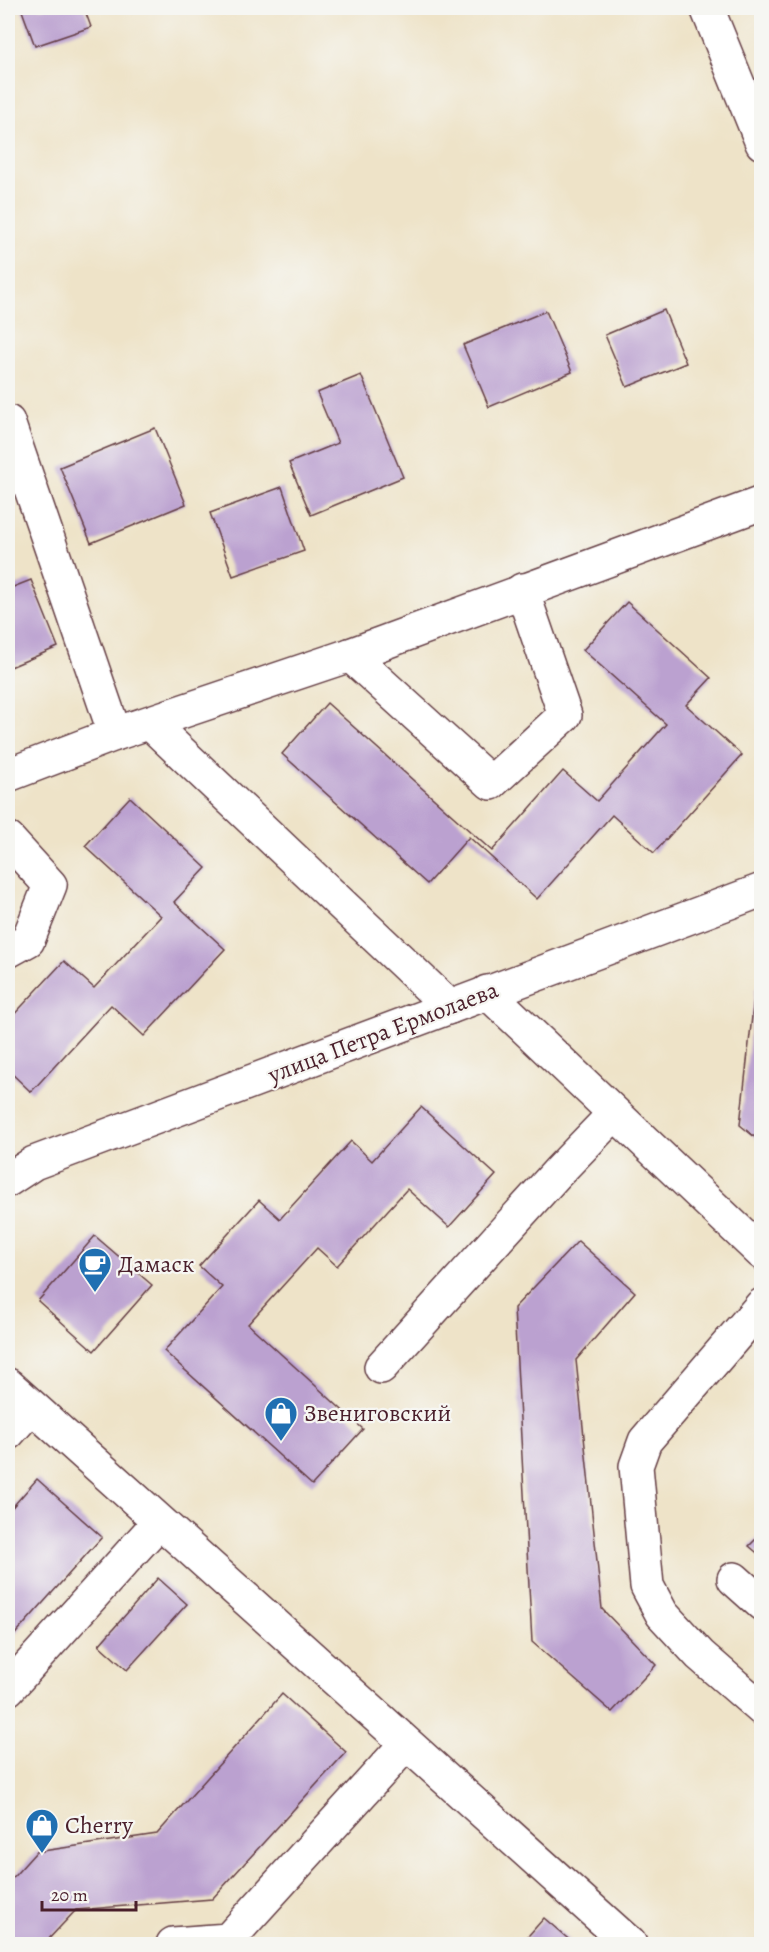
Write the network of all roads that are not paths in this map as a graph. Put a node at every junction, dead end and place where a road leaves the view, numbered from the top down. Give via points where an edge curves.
1 (707, 8) edge
2 (762, 143) edge
3 (8, 422) edge
4 (761, 504) edge
5 (522, 590) junction
6 (350, 655) junction
7 (150, 723) junction
8 (115, 734) junction
9 (8, 776) edge
10 (8, 839) edge
11 (762, 890) edge
12 (8, 951) edge
13 (487, 992) junction
14 (450, 1007) junction
15 (614, 1114) junction
16 (8, 1180) edge
17 (762, 1253) edge
18 (762, 1305) edge
19 (381, 1367) dead end
20 (8, 1385) edge
21 (31, 1407) junction
22 (8, 1433) edge
23 (159, 1522) junction
24 (734, 1579) dead end
25 (762, 1604) edge
26 (8, 1689) edge
27 (762, 1709) edge
28 (406, 1744) junction
29 (173, 1944) edge
30 (630, 1944) edge

1 - 2 street
3 - 8 street
4 - 5 street
5 - 6 street
5 - 6 street via 565,715 491,783
6 - 7 street
7 - 8 street
7 - 14 street
8 - 9 street
10 - 12 street via 50,885 28,940
11 - 13 street, улица Петра Ермолаева
13 - 14 street, улица Петра Ермолаева
13 - 15 street
14 - 16 street, улица Петра Ермолаева via 34,1163
15 - 17 street
15 - 19 street
18 - 27 street via 645,1441 636,1466 647,1586 669,1622
20 - 21 street
21 - 22 street
21 - 23 street
23 - 26 street
23 - 28 street
24 - 25 street
28 - 29 street via 228,1940
28 - 30 street

